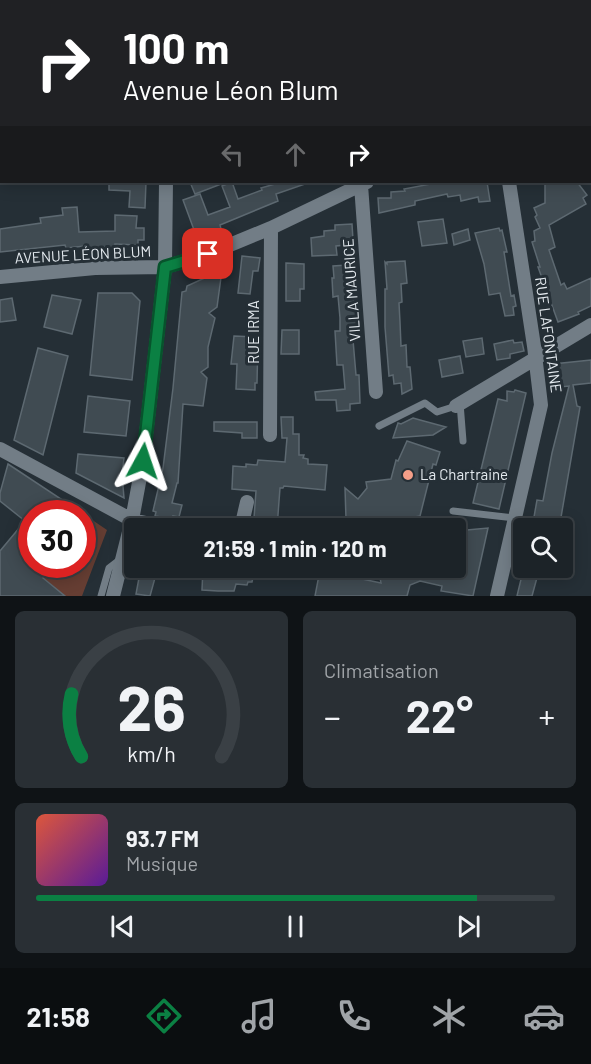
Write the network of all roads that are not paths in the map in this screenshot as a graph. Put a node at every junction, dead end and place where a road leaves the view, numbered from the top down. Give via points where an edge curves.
1 (166, 183) edge
2 (364, 183) edge
3 (509, 183) edge
4 (271, 228) junction
5 (165, 267) junction
6 (0, 277) edge
7 (591, 326) edge
8 (535, 358) junction
9 (376, 392) dead end
10 (458, 404) junction
11 (379, 426) dead end
12 (270, 435) dead end
13 (463, 441) dead end
14 (0, 449) edge
15 (247, 502) dead end
16 (453, 511) dead end
17 (128, 518) edge
18 (132, 518) edge
19 (243, 518) edge
20 (515, 518) joint
21 (513, 527) edge
22 (124, 550) edge
23 (122, 558) junction
24 (101, 596) edge
25 (113, 596) edge
26 (497, 596) edge

1 - 5 street
2 - 4 street, AVENUE LÉON BLUM
2 - 9 street, VILLA MAURICE
3 - 8 street, RUE LAFONTAINE
4 - 5 street, AVENUE LÉON BLUM
4 - 12 street, RUE IRMA
5 - 6 street, AVENUE LÉON BLUM via 95,268
5 - 18 street via 143,461
7 - 8 street
8 - 10 street
8 - 20 street, RUE LAFONTAINE via 541,405
10 - 11 lane via 437,412 425,403
10 - 13 lane
14 - 17 street
15 - 19 street
16 - 20 lane
21 - 26 street, RUE LAFONTAINE
22 - 23 street
23 - 24 lane via 109,568
23 - 25 street

